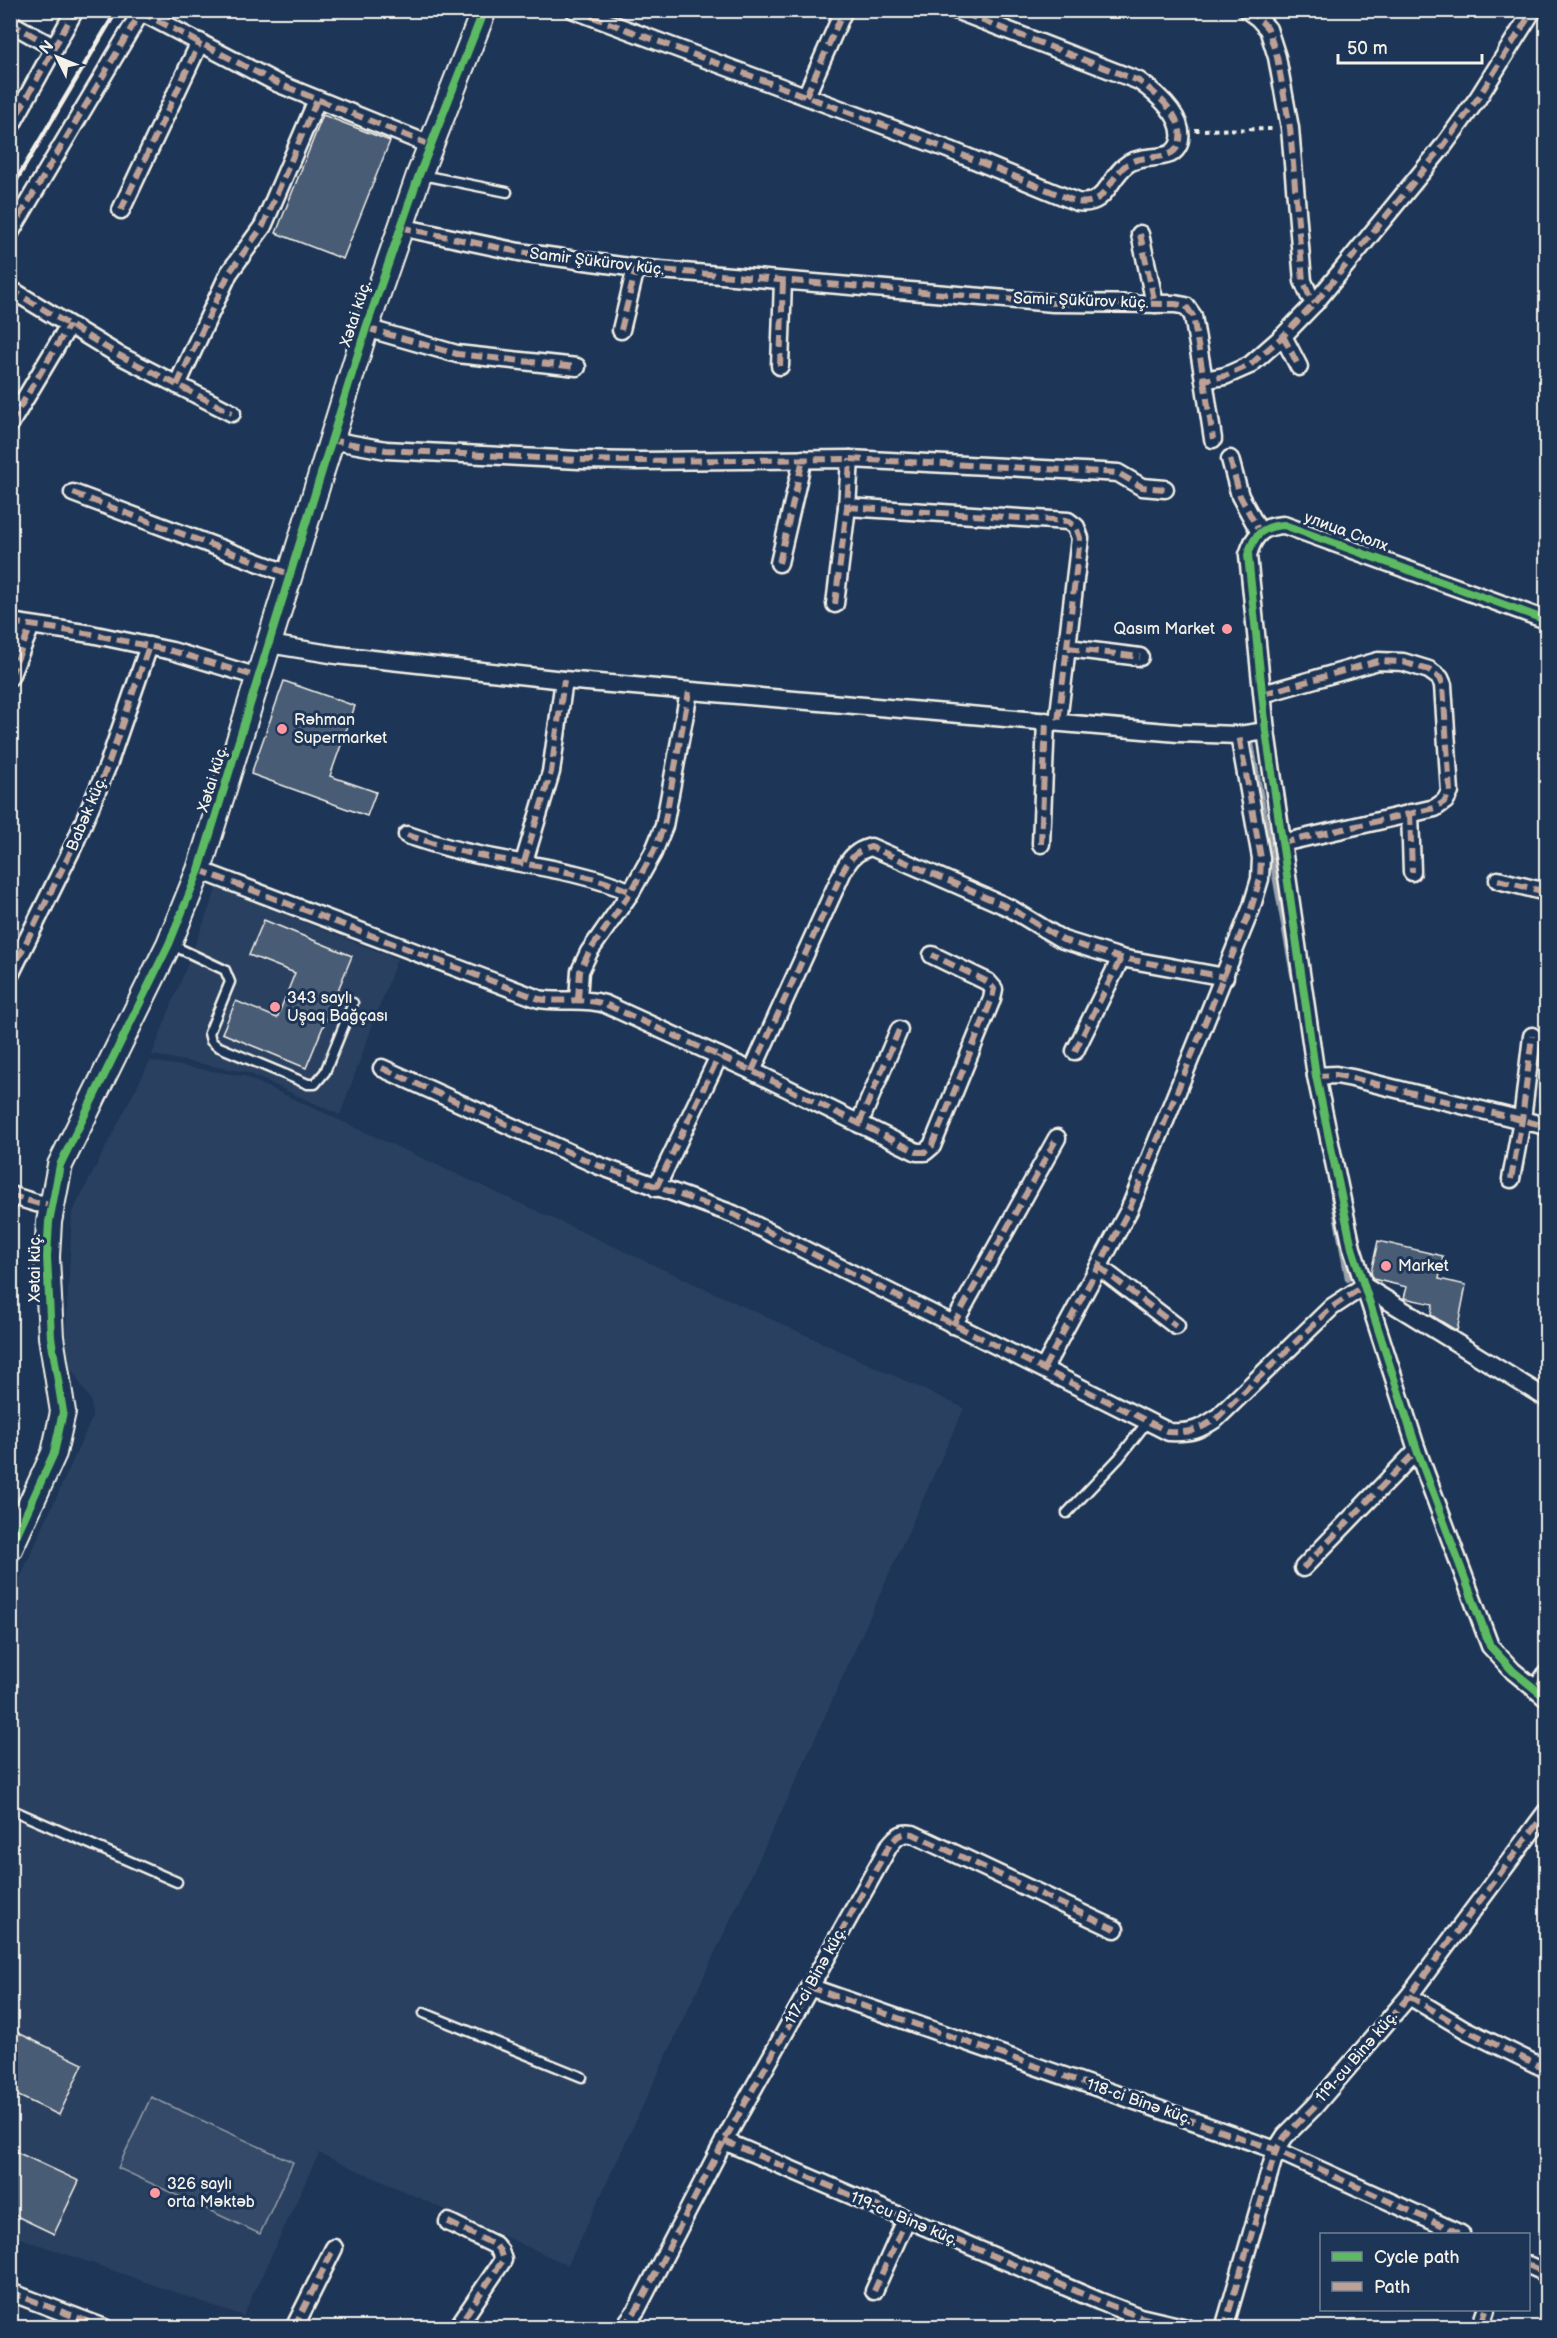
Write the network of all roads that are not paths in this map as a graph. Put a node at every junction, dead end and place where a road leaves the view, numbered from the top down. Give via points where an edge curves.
1 (75, 10) edge
2 (484, 10) edge
3 (574, 10) edge
4 (844, 10) edge
5 (955, 10) edge
6 (1247, 10) edge
7 (1533, 10) edge
8 (142, 11) edge
9 (10, 23) edge
10 (200, 42) junction
11 (55, 48) junction
12 (806, 96) junction
13 (317, 100) junction
14 (10, 128) edge
15 (430, 145) junction
16 (418, 174) junction
17 (507, 192) dead end
18 (121, 210) dead end
19 (400, 227) junction
20 (10, 233) edge
21 (1140, 234) dead end
22 (636, 268) junction
23 (783, 281) junction
24 (10, 289) edge
25 (1315, 303) junction
26 (1155, 304) junction
27 (69, 325) junction
28 (366, 328) junction
29 (621, 330) dead end
30 (1283, 336) junction
31 (780, 366) dead end
32 (577, 367) dead end
33 (1299, 367) dead end
34 (1204, 380) junction
35 (177, 386) junction
36 (232, 413) dead end
37 (10, 424) edge
38 (1213, 439) dead end
39 (330, 440) junction
40 (803, 459) junction
41 (850, 459) junction
42 (1230, 459) dead end
43 (1165, 489) dead end
44 (73, 493) dead end
45 (847, 507) junction
46 (1259, 531) junction
47 (779, 563) dead end
48 (289, 574) junction
49 (835, 604) dead end
50 (1546, 620) edge
51 (10, 622) edge
52 (31, 626) junction
53 (269, 644) junction
54 (149, 646) junction
55 (1068, 648) junction
56 (1140, 657) dead end
57 (10, 677) edge
58 (258, 677) junction
59 (564, 680) junction
60 (689, 692) junction
61 (1263, 694) junction
62 (1052, 721) junction
63 (1266, 731) junction
64 (1239, 735) junction
65 (1410, 813) junction
66 (407, 835) dead end
67 (1282, 843) junction
68 (1041, 844) dead end
69 (524, 862) junction
70 (199, 870) junction
71 (1412, 872) dead end
72 (1498, 880) dead end
73 (631, 892) junction
74 (1546, 892) edge
75 (169, 944) junction
76 (932, 955) dead end
77 (1121, 958) junction
78 (10, 975) edge
79 (1225, 978) junction
80 (578, 999) junction
81 (353, 1004) dead end
82 (899, 1030) dead end
83 (1532, 1036) dead end
84 (1075, 1051) dead end
85 (719, 1056) junction
86 (382, 1068) dead end
87 (752, 1071) junction
88 (1316, 1076) junction
89 (1522, 1120) junction
90 (859, 1124) junction
91 (1546, 1126) edge
92 (1057, 1138) dead end
93 (1511, 1179) dead end
94 (656, 1188) junction
95 (10, 1195) edge
96 (52, 1205) junction
97 (1099, 1267) junction
98 (1364, 1286) junction
99 (953, 1325) junction
100 (1176, 1326) dead end
101 (1044, 1368) junction
102 (1546, 1398) edge
103 (1147, 1422) junction
104 (1417, 1450) junction
105 (1067, 1513) dead end
106 (10, 1550) edge
107 (1303, 1568) dead end
108 (1546, 1674) edge
109 (1541, 1693) edge
110 (10, 1809) edge
111 (1546, 1812) edge
112 (177, 1882) dead end
113 (1115, 1929) dead end
114 (809, 1986) junction
115 (1409, 1995) junction
116 (424, 2013) dead end
117 (1546, 2069) edge
118 (582, 2077) dead end
119 (724, 2141) junction
120 (1276, 2150) junction
121 (906, 2220) junction
122 (448, 2222) dead end
123 (1457, 2233) edge
124 (334, 2248) dead end
125 (1530, 2266) edge
126 (1546, 2272) edge
127 (874, 2291) dead end
128 (10, 2292) edge
129 (105, 2328) edge
130 (294, 2328) edge
131 (457, 2328) edge
132 (622, 2328) edge
133 (1187, 2328) edge
134 (1222, 2328) edge

1 - 11 street
2 - 15 street, Xətai küç.
3 - 12 street
4 - 12 street
5 - 12 street via 1139,81 1173,114 1180,130 1176,151 1128,164 1097,199 1087,204
6 - 25 street via 1258,18 1273,40 1290,128 1304,281
7 - 25 street via 1444,145
8 - 10 street
8 - 20 street
9 - 11 street
10 - 13 street
10 - 18 street
11 - 14 street
13 - 15 street
13 - 35 street via 263,226 229,273
15 - 16 street, Xətai küç.
16 - 17 lane
16 - 19 street, Xətai küç.
19 - 22 street, Samir Şükürov küç. via 519,252
19 - 28 street, Xətai küç.
21 - 26 street
22 - 23 street, Samir Şükürov küç.
22 - 29 street
23 - 26 street, Samir Şükürov küç. via 1053,303
23 - 31 street
24 - 27 street
25 - 30 street
26 - 34 street, Samir Şükürov küç. via 1186,306 1193,316
27 - 35 street
27 - 37 street
28 - 32 street via 457,354
28 - 39 street, Xətai küç.
30 - 33 street
30 - 34 street via 1243,369
34 - 38 street
35 - 36 street
39 - 40 street via 386,450 579,460
39 - 48 street, Xətai küç.
40 - 41 street
40 - 47 street
41 - 43 street via 1118,472 1143,487
41 - 45 street
42 - 46 street via 1240,496
44 - 48 street
45 - 49 street
45 - 55 street via 1068,521 1076,526 1080,537
46 - 50 street, улица Сюлх via 1272,525 1300,529
46 - 61 street via 1248,555
48 - 53 street, Xətai küç.
51 - 52 street
52 - 54 street
52 - 57 street
53 - 58 street, Xətai küç.
53 - 59 street
54 - 58 street
54 - 78 street, Babək küç. via 108,765 74,845
55 - 56 street
55 - 62 street
58 - 70 street, Xətai küç.
59 - 60 street
59 - 69 street via 551,772
60 - 62 street
60 - 73 street via 664,826
61 - 63 street
61 - 65 street via 1378,661 1403,662 1440,678 1450,792 1435,808
62 - 64 street
62 - 68 street
63 - 64 street
63 - 67 street
64 - 79 street via 1261,858 1260,879
65 - 67 street
65 - 71 street
66 - 69 street via 465,852
67 - 88 street
69 - 73 street via 604,881
70 - 75 street, Xətai küç.
70 - 80 street via 539,999
72 - 74 street
73 - 80 street via 589,952 580,971
75 - 81 lane via 225,970 229,976 209,1033 211,1041 308,1084 315,1084 325,1072
75 - 96 street, Xətai küç. via 67,1150
76 - 90 street via 988,982 994,989 932,1146 926,1152 917,1152
77 - 79 street
77 - 84 street
77 - 87 street via 1057,937 1010,908 871,847 851,857 843,871
79 - 97 street via 1144,1178
80 - 85 street via 605,1004
82 - 90 street
83 - 89 street
85 - 87 street
85 - 94 street
86 - 94 street
87 - 90 street
88 - 89 street via 1352,1078
88 - 98 street via 1352,1248
89 - 91 street
89 - 93 street
92 - 99 street
94 - 99 street via 733,1214
95 - 96 street
96 - 106 street, Xətai küç. via 48,1296 63,1412 54,1453
97 - 100 street
97 - 101 street
98 - 102 street
98 - 103 street via 1332,1307 1217,1418 1199,1430 1169,1432
98 - 104 street
99 - 101 street
101 - 103 street
103 - 105 lane
104 - 107 street
104 - 109 street via 1490,1646
108 - 109 street
110 - 112 lane
111 - 115 street, 119-cu Binə küç.
113 - 114 street, 117-ci Binə küç. via 905,1833 889,1846
114 - 119 street, 117-ci Binə küç.
114 - 120 street, 118-ci Binə küç.
115 - 117 street via 1466,2030
115 - 120 street, 119-cu Binə küç.
116 - 118 lane
119 - 121 street, 119-cu Binə küç.
119 - 132 street, 117-ci Binə küç. via 637,2309
120 - 123 street, 118-ci Binə küç.
120 - 134 street, 119-cu Binə küç.
121 - 127 street
121 - 133 street, 119-cu Binə küç. via 1140,2317
122 - 131 street via 495,2245 503,2260
124 - 130 street
125 - 126 street
128 - 129 street

